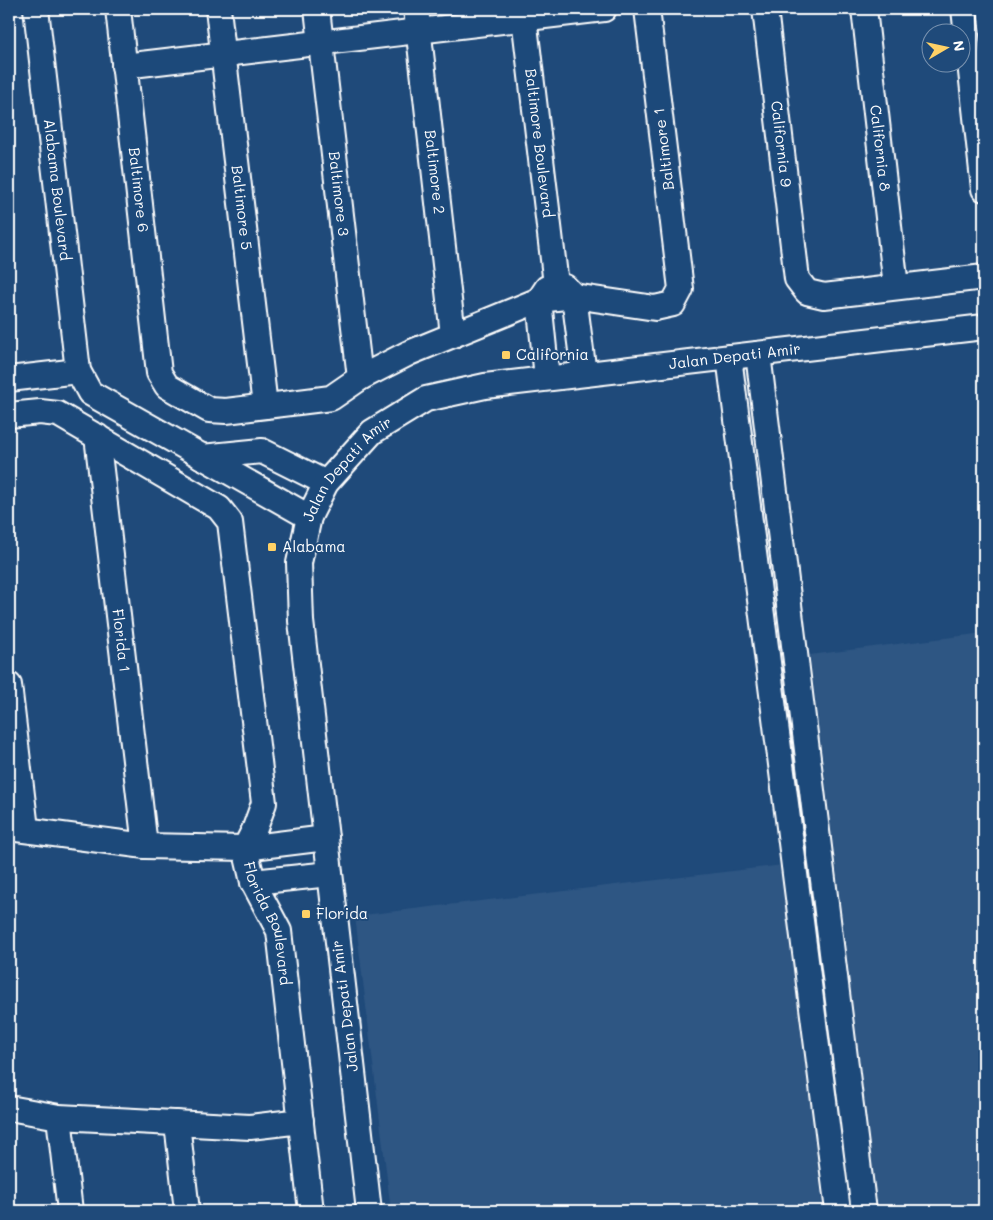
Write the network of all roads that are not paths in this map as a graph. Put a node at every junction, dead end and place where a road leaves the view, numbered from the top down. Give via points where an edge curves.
1 (36, 9) edge
2 (118, 9) edge
3 (218, 9) edge
4 (317, 9) edge
5 (604, 9) edge
6 (647, 9) edge
7 (764, 9) edge
8 (864, 9) edge
9 (964, 9) edge
10 (524, 13) edge
11 (417, 20) edge
12 (321, 42) junction
13 (223, 54) junction
14 (124, 66) junction
15 (984, 189) edge
16 (555, 276) junction
17 (984, 277) edge
18 (896, 287) junction
19 (574, 296) junction
20 (539, 300) junction
21 (984, 327) edge
22 (453, 335) junction
23 (758, 354) junction
24 (729, 357) junction
25 (78, 371) junction
26 (584, 374) junction
27 (360, 378) junction
28 (547, 378) junction
29 (9, 379) edge
30 (265, 406) junction
31 (9, 415) edge
32 (97, 436) junction
33 (202, 457) junction
34 (326, 484) junction
35 (309, 517) junction
36 (9, 685) edge
37 (17, 828) edge
38 (326, 838) junction
39 (145, 846) junction
40 (245, 848) junction
41 (330, 874) junction
42 (253, 882) junction
43 (9, 1108) edge
44 (59, 1117) junction
45 (301, 1121) junction
46 (177, 1123) junction
47 (70, 1211) edge
48 (187, 1211) edge
49 (311, 1211) edge
50 (369, 1211) edge
51 (838, 1211) edge
52 (864, 1211) edge

1 - 25 street, Alabama Boulevard
2 - 14 street, Baltimore 6
3 - 13 street, Baltimore 5
4 - 12 street, Baltimore 3
5 - 10 street
6 - 19 street, Baltimore 1 via 681,290 673,304 655,308
7 - 18 street, California 9 via 797,279 807,292 824,296
8 - 18 street, California 8
9 - 15 street
10 - 11 street
10 - 16 street, Baltimore Boulevard
11 - 12 street
11 - 22 street, Baltimore 2
12 - 13 street
12 - 27 street, Baltimore 3
13 - 14 street
13 - 30 street, Baltimore 5
14 - 30 street, Baltimore 6 via 159,373 167,386 209,410
16 - 19 street
16 - 20 street
17 - 18 street
19 - 20 street
19 - 26 street
20 - 22 street
20 - 28 street
21 - 23 street, Jalan Depati Amir
22 - 27 street
23 - 24 street, Jalan Depati Amir
23 - 52 street
24 - 26 street, Jalan Depati Amir
24 - 51 street
25 - 29 street
25 - 33 street via 90,393
26 - 28 street, Jalan Depati Amir
27 - 30 street via 331,398
28 - 34 street, Jalan Depati Amir via 485,386 426,399 372,432
31 - 32 street via 58,414
32 - 39 street, Florida 1
32 - 40 street, Florida Boulevard via 219,508 230,522 264,803
33 - 34 street via 262,451
33 - 35 street
34 - 35 street, Jalan Depati Amir
35 - 38 street, Jalan Depati Amir via 299,563 301,621
36 - 37 street
37 - 39 street
38 - 40 street
38 - 41 street, Jalan Depati Amir
39 - 40 street
40 - 42 street, Florida Boulevard
41 - 42 street
41 - 50 street, Jalan Depati Amir
42 - 45 street, Florida Boulevard via 279,931
43 - 44 street
44 - 46 street
44 - 47 street
45 - 46 street via 250,1127
45 - 49 street, Florida Boulevard
46 - 48 street

